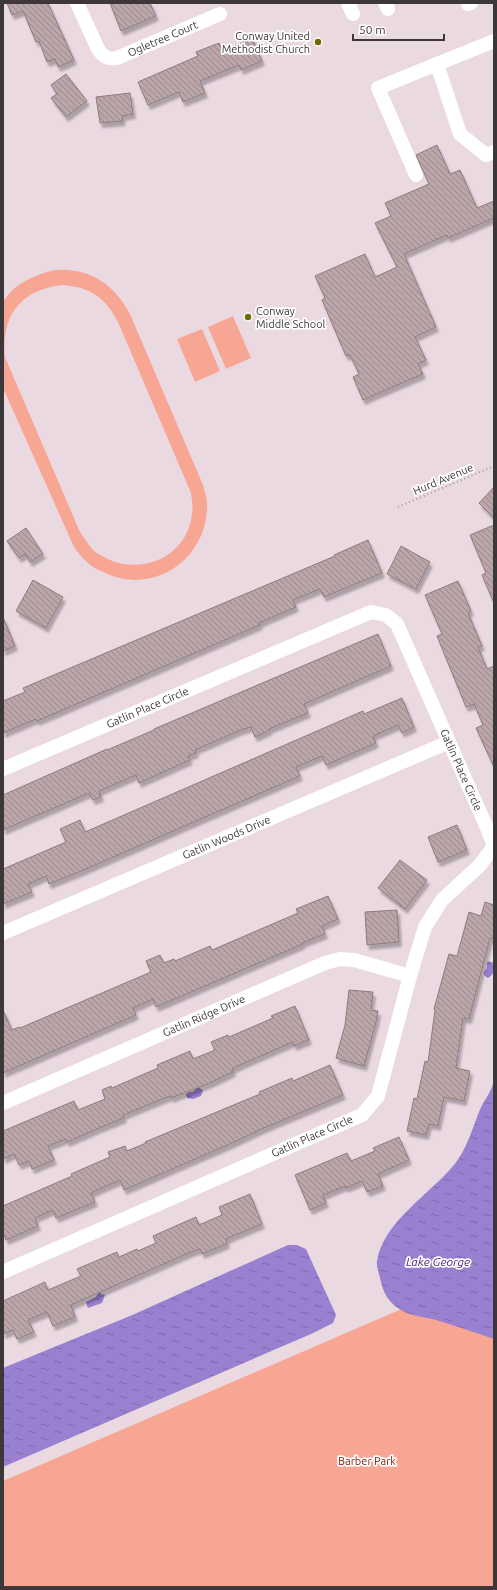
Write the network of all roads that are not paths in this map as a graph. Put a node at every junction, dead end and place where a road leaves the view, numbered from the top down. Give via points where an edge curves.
1 (77, 3) edge
2 (220, 14) dead end
3 (494, 41) edge
4 (437, 64) junction
5 (494, 152) edge
6 (416, 174) dead end
7 (449, 742) junction
8 (3, 769) edge
9 (3, 933) edge
10 (410, 976) junction
11 (3, 1103) edge
12 (3, 1272) edge

1 - 2 street, Ogletree Court via 98,49 106,58 111,59
3 - 4 street
4 - 5 street via 460,134 486,155
4 - 6 street via 378,88
7 - 8 street, Gatlin Place Circle via 397,624 386,616 371,612
7 - 9 street, Gatlin Woods Drive
7 - 10 street, Gatlin Place Circle via 494,846 480,865 442,900 425,927
10 - 11 street, Gatlin Ridge Drive via 354,960 340,959 325,963
10 - 12 street, Gatlin Place Circle via 378,1096 362,1115

